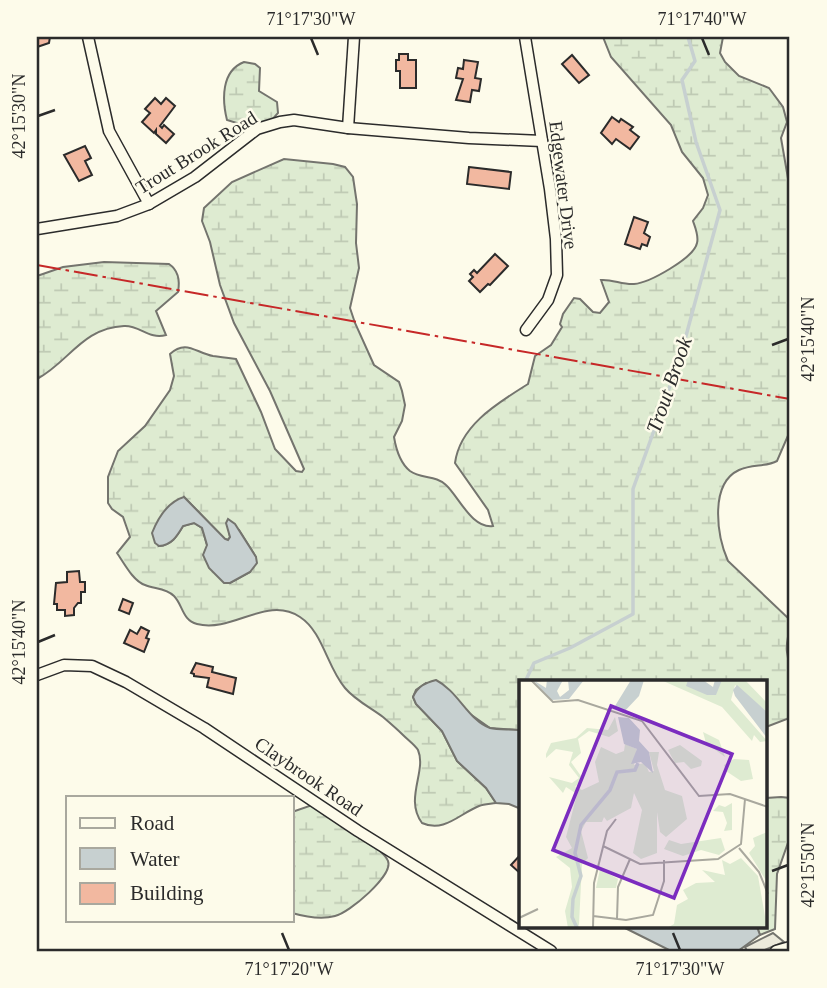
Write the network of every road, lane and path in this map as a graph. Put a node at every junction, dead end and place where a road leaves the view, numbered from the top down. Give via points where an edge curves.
1 (88, 37) edge
2 (354, 37) edge
3 (526, 37) edge
4 (348, 128) junction
5 (542, 141) junction
6 (149, 204) junction
7 (37, 229) edge
8 (526, 330) dead end
9 (37, 675) edge
10 (790, 947) edge
11 (551, 951) edge
12 (776, 951) edge

1 - 6 street via 109,131
2 - 4 street
3 - 5 street, Edgewater Drive
4 - 5 street, Trout Brook Road
4 - 6 street, Trout Brook Road via 294,120 257,129 195,177
5 - 8 street, Edgewater Drive via 557,275 548,300
6 - 7 street, Trout Brook Road via 117,216
9 - 11 street, Claybrook Road via 64,665 92,666 126,682
10 - 12 street

